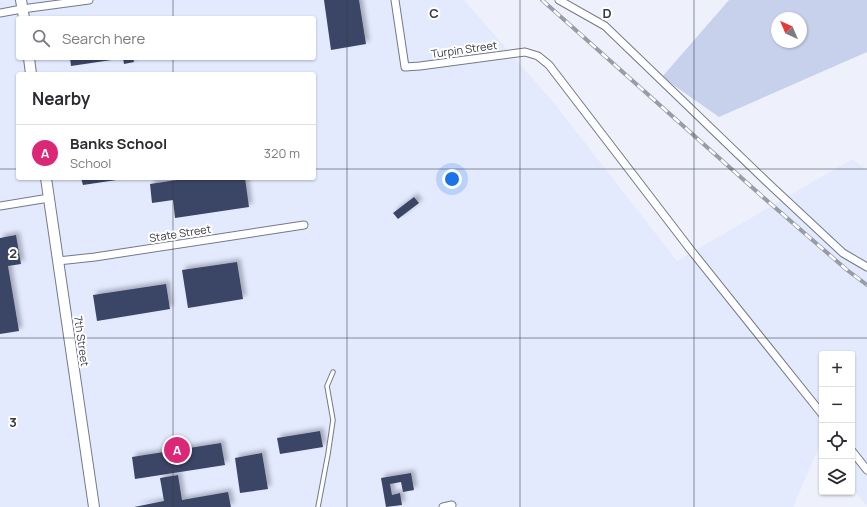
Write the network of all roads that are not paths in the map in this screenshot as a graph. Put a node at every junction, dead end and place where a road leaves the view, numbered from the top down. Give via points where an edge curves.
1 (89, 0) edge
2 (395, 0) edge
3 (559, 0) edge
4 (22, 9) edge
5 (0, 13) edge
6 (29, 60) edge
7 (31, 72) edge
8 (46, 180) edge
9 (49, 198) junction
10 (0, 206) edge
11 (304, 225) dead end
12 (58, 261) junction
13 (867, 267) edge
14 (333, 372) dead end
15 (819, 410) edge
16 (855, 455) edge
17 (867, 470) edge
18 (452, 505) dead end
19 (94, 507) edge
20 (318, 507) edge
21 (443, 507) edge

1 - 4 street
2 - 15 street, Turpin Street via 405,67 525,52 538,56 549,65 690,249
3 - 13 street via 605,26 844,253
4 - 5 street
6 - 7 street
8 - 9 street, 7th Street
9 - 10 street
9 - 12 street, 7th Street
11 - 12 street, State Street
12 - 19 street, 7th Street
14 - 20 lane via 328,386 333,420
16 - 17 street
18 - 21 street

